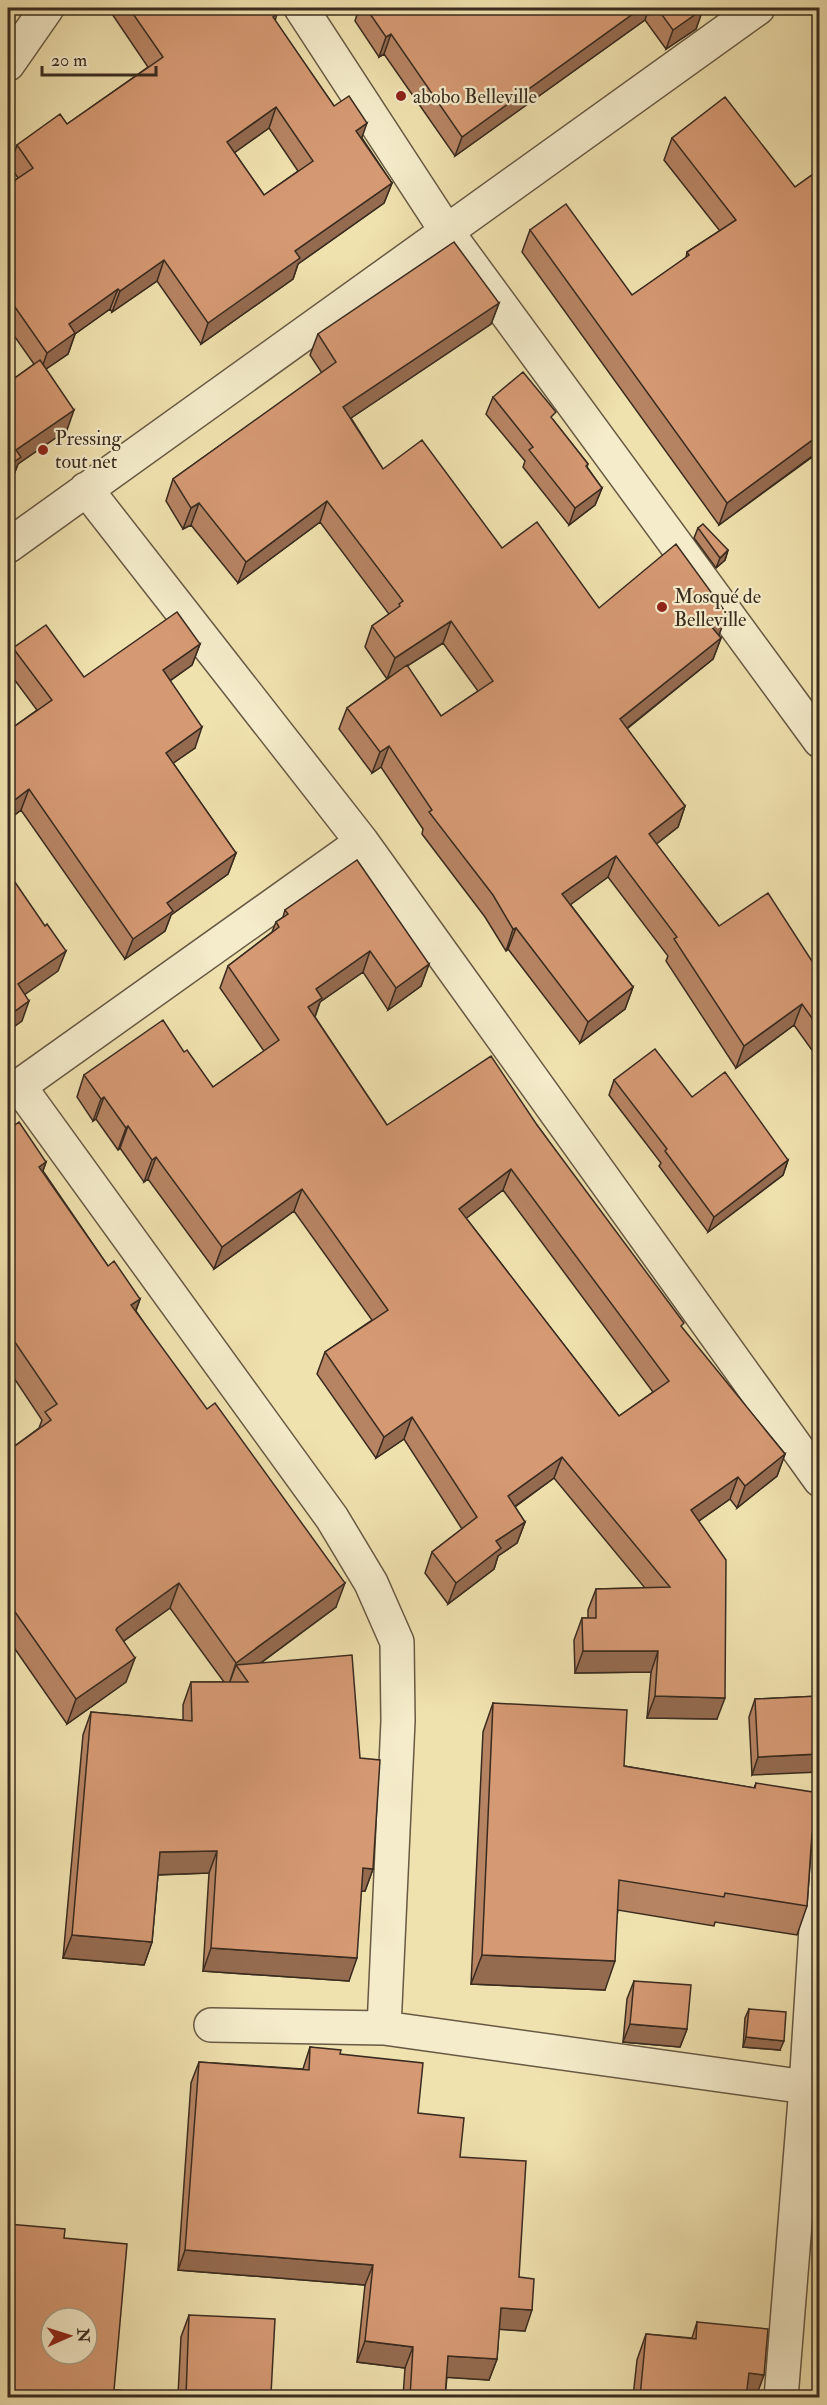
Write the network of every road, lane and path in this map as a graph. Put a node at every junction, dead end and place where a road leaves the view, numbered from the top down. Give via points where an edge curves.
1 (47, 8) edge
2 (301, 8) edge
3 (758, 8) edge
4 (8, 64) edge
5 (447, 231) junction
6 (86, 489) junction
7 (8, 546) edge
8 (819, 741) edge
9 (362, 842) junction
10 (14, 1090) edge
11 (819, 1480) edge
12 (819, 1865) edge
13 (211, 2025) dead end
14 (384, 2028) junction
15 (806, 2087) junction
16 (781, 2397) edge

1 - 4 street
2 - 5 street
3 - 5 street
5 - 6 street
5 - 8 street
6 - 7 street
6 - 9 street
9 - 10 street
9 - 11 street
10 - 14 street via 332,1518 371,1582 397,1642 398,1721
12 - 15 street
13 - 14 street
14 - 15 street
15 - 16 street

